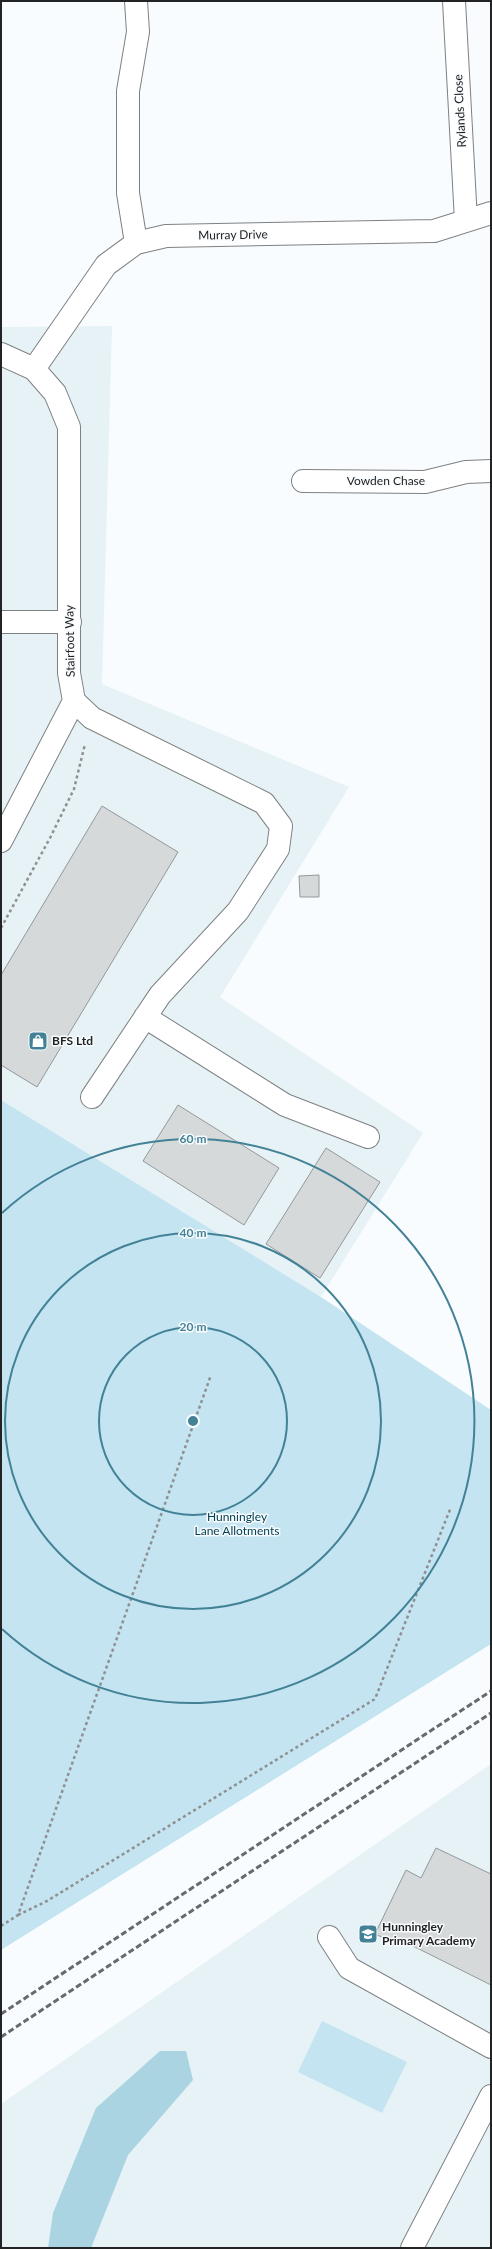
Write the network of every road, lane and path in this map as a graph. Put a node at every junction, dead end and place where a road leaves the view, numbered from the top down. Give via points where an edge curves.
1 (136, 1) edge
2 (454, 1) edge
3 (491, 213) edge
4 (466, 220) junction
5 (136, 243) junction
6 (1, 354) edge
7 (34, 369) junction
8 (491, 471) edge
9 (303, 481) dead end
10 (1, 622) edge
11 (70, 622) junction
12 (74, 701) junction
13 (92, 718) junction
14 (1, 842) edge
15 (1, 928) edge
16 (145, 1017) junction
17 (92, 1097) dead end
18 (368, 1137) dead end
19 (212, 1375) dead end
20 (451, 1507) dead end
21 (18, 1915) junction
22 (1, 1926) edge
23 (329, 1937) dead end
24 (491, 2047) edge
25 (491, 2096) edge
26 (412, 2248) edge

1 - 5 street via 138,32 128,91 128,193
2 - 4 street, Rylands Close
3 - 4 street, Murray Drive
4 - 5 street, Murray Drive via 434,231 166,236
5 - 7 street, Murray Drive via 106,266
6 - 7 street
7 - 11 street, Stairfoot Way via 55,394 69,428
8 - 9 street, Vowden Chase via 466,472 425,482
10 - 11 street
11 - 12 street, Stairfoot Way via 69,673
12 - 13 street
12 - 14 street
13 - 15 path via 74,789
13 - 16 street via 264,803 281,826 278,849 238,911 160,995
16 - 17 street
16 - 18 street via 285,1105
19 - 21 path
20 - 21 path via 375,1699 47,1901
21 - 22 path
23 - 24 street via 349,1968
25 - 26 street

